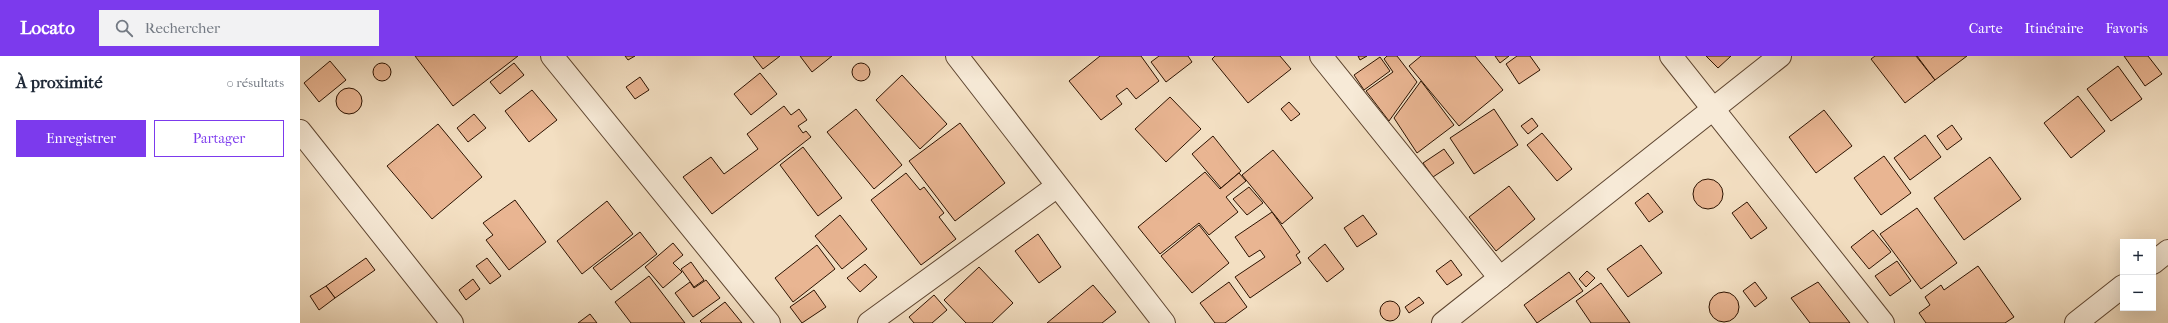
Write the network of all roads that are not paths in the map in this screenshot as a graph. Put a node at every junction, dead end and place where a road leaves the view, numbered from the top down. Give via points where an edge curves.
1 (552, 56) edge
2 (1321, 56) edge
3 (1671, 56) edge
4 (1780, 56) edge
5 (960, 57) edge
6 (1713, 109) junction
7 (300, 131) edge
8 (1056, 187) junction
9 (2168, 251) edge
10 (2156, 261) edge
11 (1500, 278) junction
12 (2120, 288) edge
13 (452, 323) edge
14 (769, 323) edge
15 (869, 323) edge
16 (1164, 323) edge
17 (1443, 323) edge
18 (1883, 323) edge
19 (2076, 323) edge

1 - 14 street
2 - 11 street
3 - 6 street
4 - 6 street
5 - 8 street
6 - 11 street
6 - 18 street
7 - 13 street
8 - 15 street
8 - 16 street
9 - 10 street
11 - 17 street
12 - 19 street

